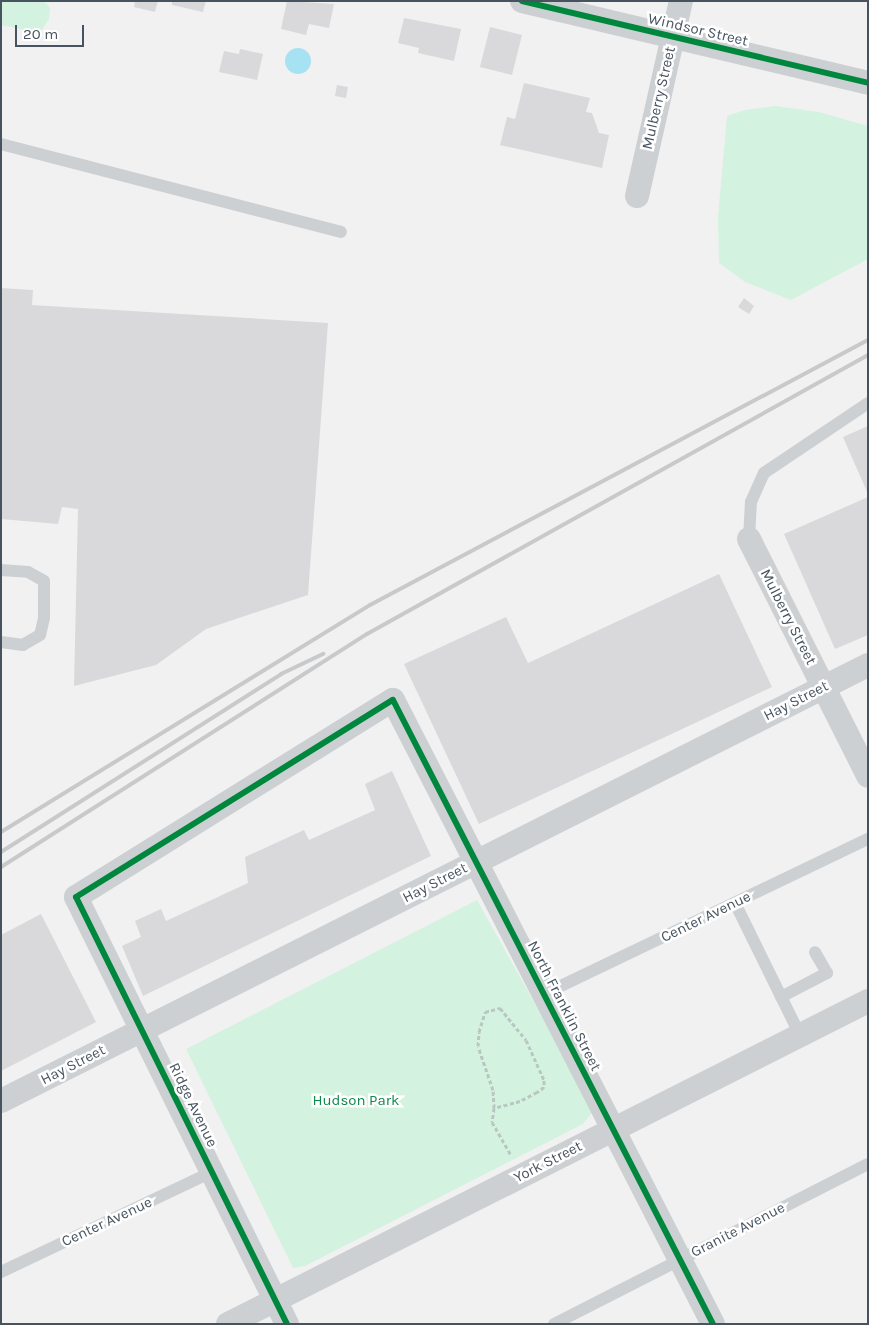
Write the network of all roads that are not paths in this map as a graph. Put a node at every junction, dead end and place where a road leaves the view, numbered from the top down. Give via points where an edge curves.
1 (522, 1) edge
2 (682, 1) edge
3 (673, 37) junction
4 (868, 83) edge
5 (1, 144) edge
6 (637, 196) dead end
7 (341, 232) dead end
8 (868, 404) edge
9 (749, 538) joint
10 (1, 570) edge
11 (1, 642) edge
12 (868, 665) edge
13 (823, 687) junction
14 (868, 776) edge
15 (868, 839) edge
16 (476, 862) junction
17 (76, 897) joint
18 (735, 903) junction
19 (815, 952) dead end
20 (544, 994) junction
21 (781, 997) junction
22 (868, 1001) edge
23 (142, 1030) junction
24 (800, 1035) junction
25 (1, 1101) edge
26 (613, 1129) junction
27 (868, 1164) edge
28 (212, 1172) junction
29 (680, 1260) junction
30 (1, 1272) edge
31 (275, 1300) junction
32 (228, 1324) edge
33 (287, 1324) edge
34 (554, 1324) edge
35 (712, 1324) edge

1 - 3 street, Windsor Street
2 - 3 street, Mulberry Street
3 - 4 street, Windsor Street
3 - 6 street, Mulberry Street
5 - 7 lane
8 - 9 lane via 764,473 752,502
9 - 13 street, Mulberry Street
10 - 11 lane via 28,572 44,581 44,618 40,635 23,645
12 - 13 street, Hay Street
13 - 14 street, Mulberry Street
13 - 16 street, Hay Street
15 - 18 lane, Center Avenue
16 - 17 street, North Franklin Street via 393,700
16 - 20 street, North Franklin Street
16 - 23 street, Hay Street
17 - 23 street, Ridge Avenue
18 - 20 lane, Center Avenue
18 - 21 lane
19 - 21 lane via 827,972
20 - 26 street, North Franklin Street
21 - 24 lane
22 - 24 street, York Street
23 - 25 street, Hay Street
23 - 28 street, Ridge Avenue
24 - 26 street, York Street
26 - 29 street, North Franklin Street
26 - 31 street, York Street
27 - 29 lane, Granite Avenue
28 - 30 lane, Center Avenue
28 - 31 street, Ridge Avenue
29 - 34 lane, Granite Avenue
29 - 35 street, North Franklin Street
31 - 32 street, York Street
31 - 33 street, Ridge Avenue

